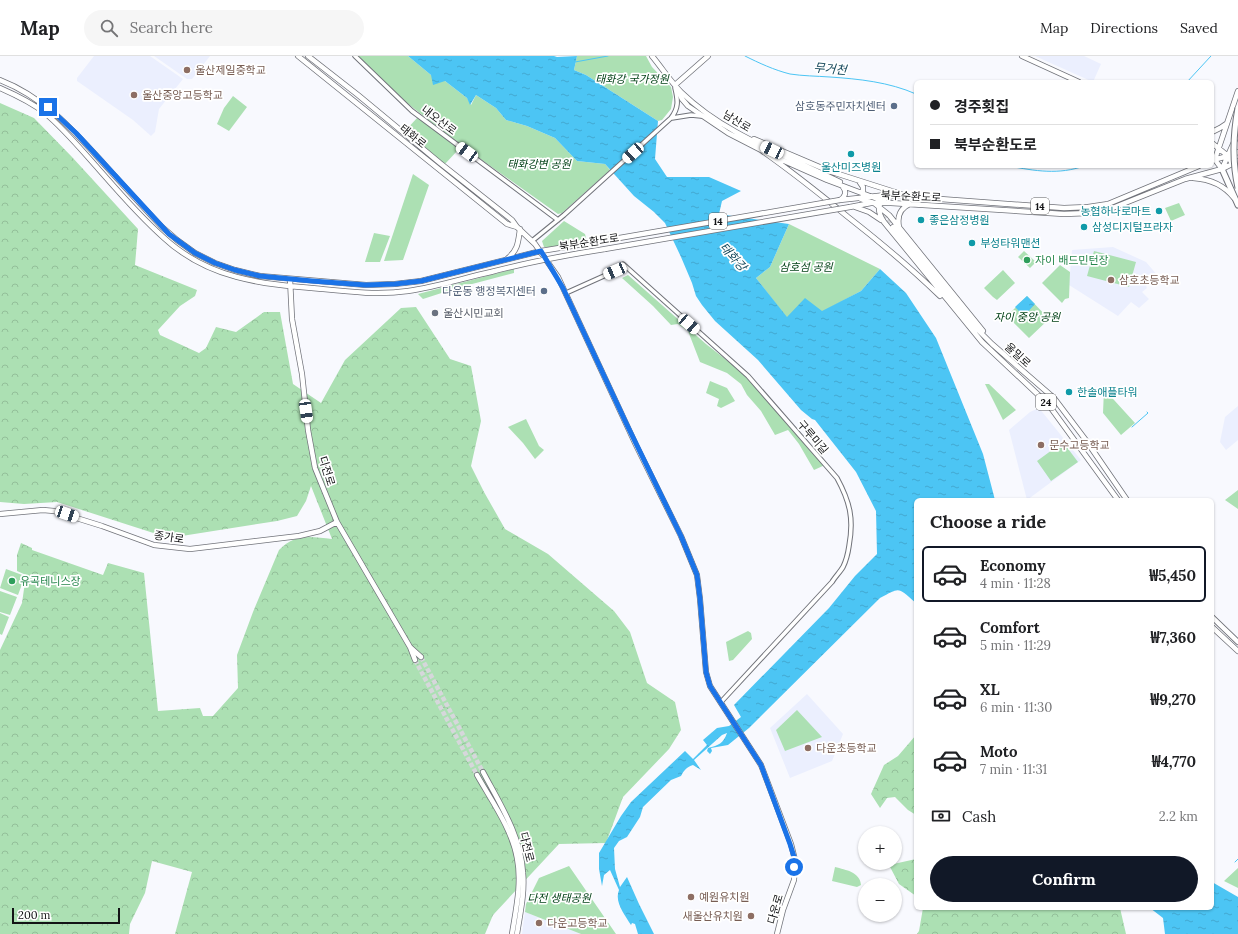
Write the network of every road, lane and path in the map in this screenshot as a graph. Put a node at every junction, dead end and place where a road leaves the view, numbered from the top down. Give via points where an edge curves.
1 (298, 56) edge
2 (308, 56) edge
3 (355, 56) edge
4 (652, 56) edge
5 (708, 56) edge
6 (1022, 56) edge
7 (0, 80) edge
8 (1075, 80) edge
9 (675, 86) junction
10 (0, 88) edge
11 (1238, 91) edge
12 (682, 99) junction
13 (692, 101) junction
14 (677, 106) junction
15 (1238, 108) edge
16 (671, 118) junction
17 (706, 118) junction
18 (1228, 121) junction
19 (726, 125) junction
20 (1214, 131) edge
21 (1238, 133) edge
22 (1214, 144) edge
23 (1219, 148) junction
24 (761, 150) junction
25 (1238, 152) edge
26 (1228, 156) junction
27 (1214, 157) edge
28 (1214, 159) edge
29 (1214, 160) edge
30 (1238, 162) edge
31 (1232, 164) junction
32 (1186, 168) edge
33 (1195, 168) edge
34 (1222, 169) junction
35 (1238, 173) edge
36 (1182, 174) junction
37 (1190, 178) junction
38 (858, 180) junction
39 (841, 184) junction
40 (1238, 188) edge
41 (868, 196) junction
42 (892, 196) junction
43 (862, 197) junction
44 (909, 197) junction
45 (840, 200) junction
46 (874, 203) junction
47 (881, 203) junction
48 (910, 204) junction
49 (1238, 204) edge
50 (850, 207) junction
51 (558, 220) junction
52 (884, 222) junction
53 (893, 227) tunnel mouth
54 (518, 228) junction
55 (900, 229) junction
56 (534, 242) junction
57 (552, 250) junction
58 (541, 251) junction
59 (546, 259) junction
60 (506, 260) junction
61 (290, 279) junction
62 (290, 286) junction
63 (566, 293) junction
64 (960, 316) junction
65 (1007, 358) junction
66 (1117, 498) edge
67 (1126, 498) edge
68 (0, 514) edge
69 (337, 522) junction
70 (1214, 619) edge
71 (1214, 629) edge
72 (1238, 642) edge
73 (410, 647) junction
74 (1238, 651) edge
75 (421, 657) tunnel mouth
76 (415, 660) tunnel mouth
77 (721, 702) junction
78 (483, 772) tunnel mouth
79 (477, 775) tunnel mouth
80 (512, 934) edge
81 (517, 934) edge
82 (777, 934) edge

1 - 54 main road, 태화로 via 508,224
2 - 54 main road, 태화로 via 512,220
3 - 51 street, 내오산로 via 412,111
4 - 9 main road, 남산로
5 - 9 main road
6 - 8 main road
7 - 61 main road, 북부순환도로 via 24,92 57,115 162,227 186,247 235,270
9 - 12 main road, 남산로
9 - 13 main road, 남산로
9 - 14 street
10 - 62 main road, 북부순환도로 via 32,104 52,120 126,201 173,246 207,266 233,277
11 - 18 main road
12 - 13 street
12 - 14 street
12 - 17 main road, 남산로
13 - 19 main road, 남산로
14 - 16 street
15 - 40 highway, bridge via 1233,154
16 - 17 street via 691,115
16 - 51 street
17 - 24 main road, 남산로
18 - 20 main road
18 - 23 main road
19 - 38 main road via 822,168
19 - 39 main road, 남산로
21 - 26 main road
22 - 23 main road
23 - 26 main road
23 - 27 main road
24 - 39 main road
24 - 64 main road via 804,181 900,259
25 - 26 main road
26 - 28 main road
26 - 31 main road
26 - 34 main road
29 - 34 main road
30 - 31 main road, 14
31 - 34 main road, 14
31 - 35 highway
32 - 36 main road
33 - 36 main road, 14
34 - 37 main road, 북부순환도로 / 14
34 - 49 highway
36 - 44 main road, 북부순환도로 / 14 via 1118,200 1088,208
37 - 48 main road, 북부순환도로 / 14 via 1120,206 1090,213 1064,214
37 - 49 main road via 1202,179 1221,186
38 - 43 main road via 863,187
38 - 44 main road
39 - 43 main road
39 - 45 main road via 846,194
41 - 42 main road, 북부순환도로
41 - 43 main road, 북부순환도로
41 - 47 main road
42 - 44 main road, 북부순환도로 / 14
42 - 47 main road
43 - 45 main road, 북부순환도로
43 - 46 main road
43 - 50 main road
45 - 57 main road, 북부순환도로 / 14, bridge
46 - 47 main road, 북부순환도로
46 - 50 main road, 북부순환도로
47 - 48 main road, 북부순환도로
47 - 52 main road via 878,210
47 - 55 main road
48 - 55 main road via 900,214
50 - 52 main road via 864,210
50 - 59 main road, 북부순환도로 / 14, bridge
51 - 56 street
52 - 64 main road
53 - 65 main road, 울밀로 / 24 via 967,318
54 - 56 main road, 태화로
54 - 60 main road via 516,250
55 - 65 main road
56 - 57 main road
56 - 58 main road, 태화로
57 - 58 main road, 북부순환도로 / 14
58 - 59 main road, 다운로
58 - 60 main road, 북부순환도로
59 - 62 main road, 북부순환도로 via 395,292 366,293
59 - 63 main road, 다운로
60 - 61 main road, 북부순환도로 via 421,281 395,284 366,285
61 - 62 main road, 다전로
62 - 69 main road, 다전로 via 292,319 315,468
63 - 77 main road, 다운로 via 697,575 706,672 710,686
63 - 77 street, 구루미길 via 615,271 623,264 748,376 837,478 846,496 852,532 843,567
64 - 66 main road, 울밀로 / 24 via 982,342 1048,404
65 - 67 main road, 울밀로 / 24 via 1063,409
68 - 69 main road, 종가로 via 54,511 154,545 190,549 299,536 320,531
69 - 73 main road, 다전로
70 - 72 main road
71 - 74 main road
73 - 75 main road, 다전로
73 - 76 main road, 다전로
77 - 82 main road, 다운로 via 761,765 795,860 794,880
78 - 81 main road, 다전로 via 512,826 522,858 523,891
79 - 80 main road, 다전로 via 514,844 518,890

